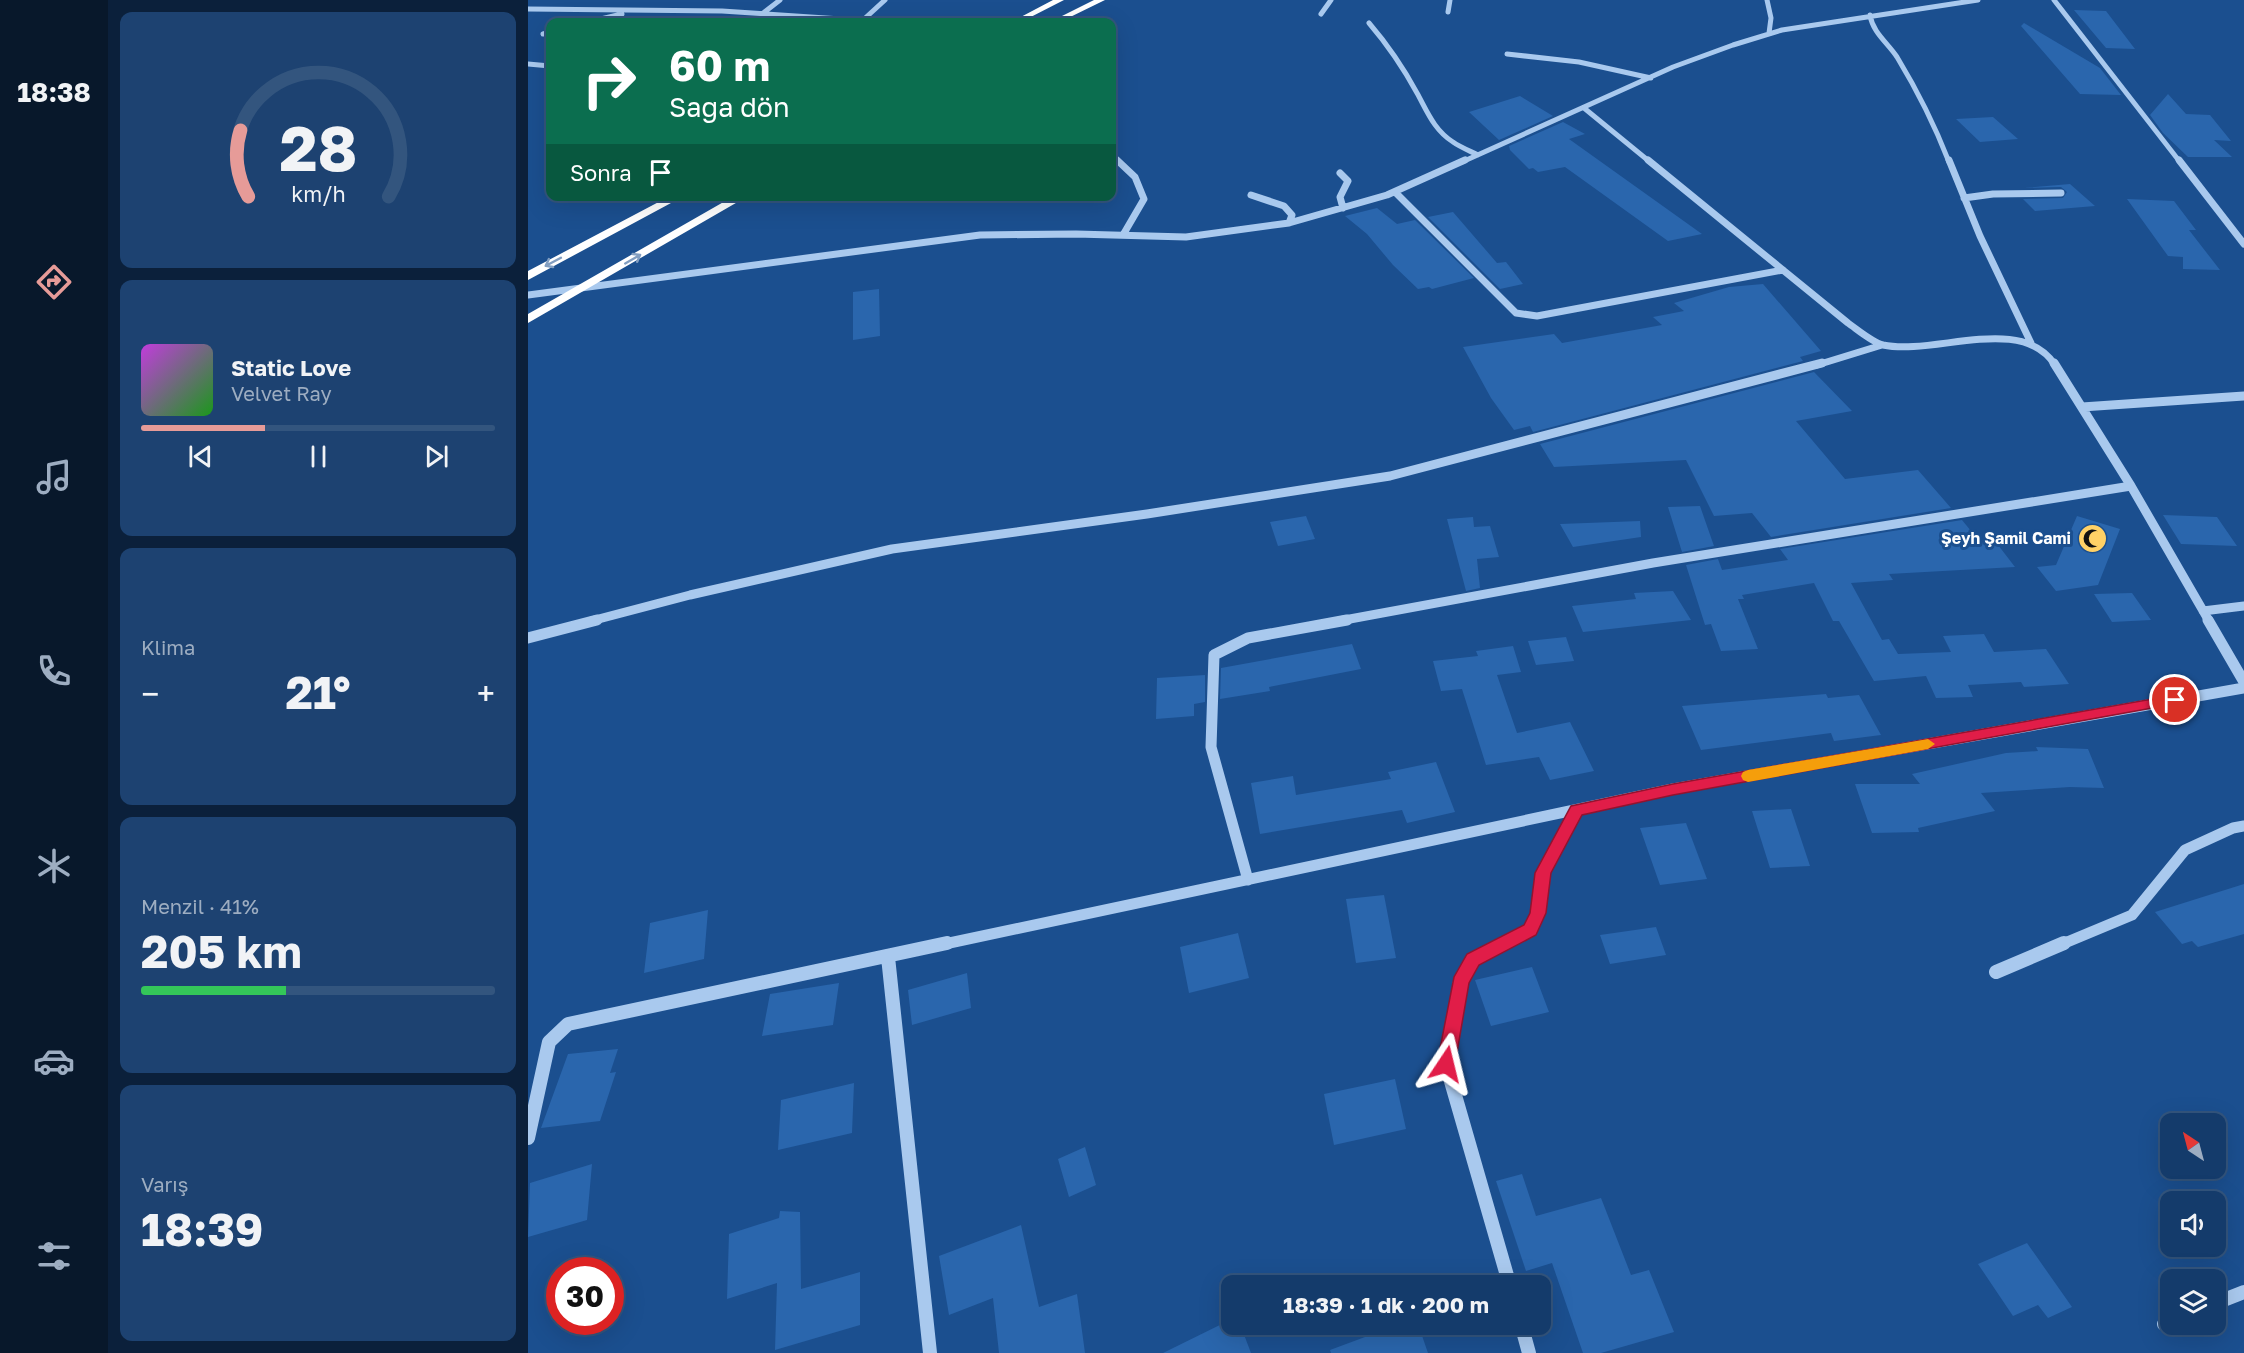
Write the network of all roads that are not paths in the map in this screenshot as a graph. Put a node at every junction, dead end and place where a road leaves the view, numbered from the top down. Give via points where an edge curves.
1 (552, 0) edge
2 (780, 0) edge
3 (885, 0) edge
4 (1060, 0) edge
5 (1101, 0) edge
6 (1331, 0) edge
7 (1450, 0) edge
8 (1767, 0) edge
9 (1978, 0) edge
10 (2054, 0) edge
11 (663, 5) dead end
12 (528, 9) edge
13 (538, 9) junction
14 (637, 10) junction
15 (655, 10) junction
16 (1448, 12) dead end
17 (762, 14) junction
18 (1321, 14) dead end
19 (1870, 15) junction
20 (604, 18) edge
21 (819, 18) edge
22 (865, 18) edge
23 (1023, 18) edge
24 (1063, 18) edge
25 (1369, 23) dead end
26 (546, 33) edge
27 (1769, 33) junction
28 (543, 34) dead end
29 (1507, 54) dead end
30 (528, 64) edge
31 (546, 66) edge
32 (1651, 78) junction
33 (1584, 108) junction
34 (1478, 155) junction
35 (1116, 160) edge
36 (1340, 173) dead end
37 (1395, 192) junction
38 (2061, 193) dead end
39 (1251, 195) dead end
40 (1964, 198) junction
41 (670, 201) edge
42 (734, 201) edge
43 (1343, 208) junction
44 (1289, 223) junction
45 (1123, 235) junction
46 (2244, 244) edge
47 (1783, 270) junction
48 (528, 276) edge
49 (587, 285) junction
50 (528, 295) edge
51 (528, 319) edge
52 (2031, 343) junction
53 (1882, 345) junction
54 (2244, 396) edge
55 (2082, 408) junction
56 (2131, 486) junction
57 (2244, 606) edge
58 (2203, 611) junction
59 (528, 638) edge
60 (2244, 682) edge
61 (2244, 688) edge
62 (1577, 810) junction
63 (2244, 826) edge
64 (1248, 880) junction
65 (888, 957) junction
66 (1996, 972) dead end
67 (528, 1138) edge
68 (1507, 1275) edge
69 (2244, 1292) edge
70 (2226, 1299) edge
71 (1524, 1335) edge
72 (930, 1353) edge
73 (1529, 1353) edge

1 - 13 street
2 - 17 street
3 - 22 street
4 - 23 highway
5 - 24 highway
6 - 18 street
7 - 16 street
8 - 27 street
9 - 19 street
10 - 46 street
11 - 15 street
12 - 13 street
13 - 14 street
14 - 15 street
14 - 20 street
15 - 17 street
17 - 21 street
19 - 27 street
19 - 40 street via 1872,27 1896,56 1938,134
25 - 34 street via 1441,132
26 - 28 street
27 - 32 street
29 - 32 street via 1609,66
30 - 31 street
32 - 33 street
33 - 34 street
33 - 47 street
34 - 37 street
35 - 45 street via 1135,177 1144,199
36 - 43 street via 1348,181 1340,196
37 - 43 street
37 - 47 street via 1515,313 1537,316
38 - 40 street
39 - 44 street via 1284,206 1292,215
40 - 52 street
41 -> 48 highway
49 -> 42 highway
43 - 44 street
44 - 45 street via 1186,237
45 - 49 street via 980,235
47 - 53 street
49 - 50 street
49 - 51 highway
52 - 53 street via 2002,338 1926,346
52 - 55 street via 2049,356
53 - 59 street via 1390,476 892,549 690,595
54 - 55 street
55 - 56 street
56 - 58 street
56 - 64 street via 1653,563 1248,638 1214,655 1211,747
57 - 58 street
58 - 60 street
61 - 62 street via 1673,789
62 - 64 street
62 - 68 street via 1543,873 1538,913 1530,930 1473,960 1460,982 1446,1064
63 - 66 street via 2186,850 2132,915
64 - 65 street
65 - 67 street via 568,1024 549,1042
65 - 72 street
69 - 70 street
71 - 73 street

